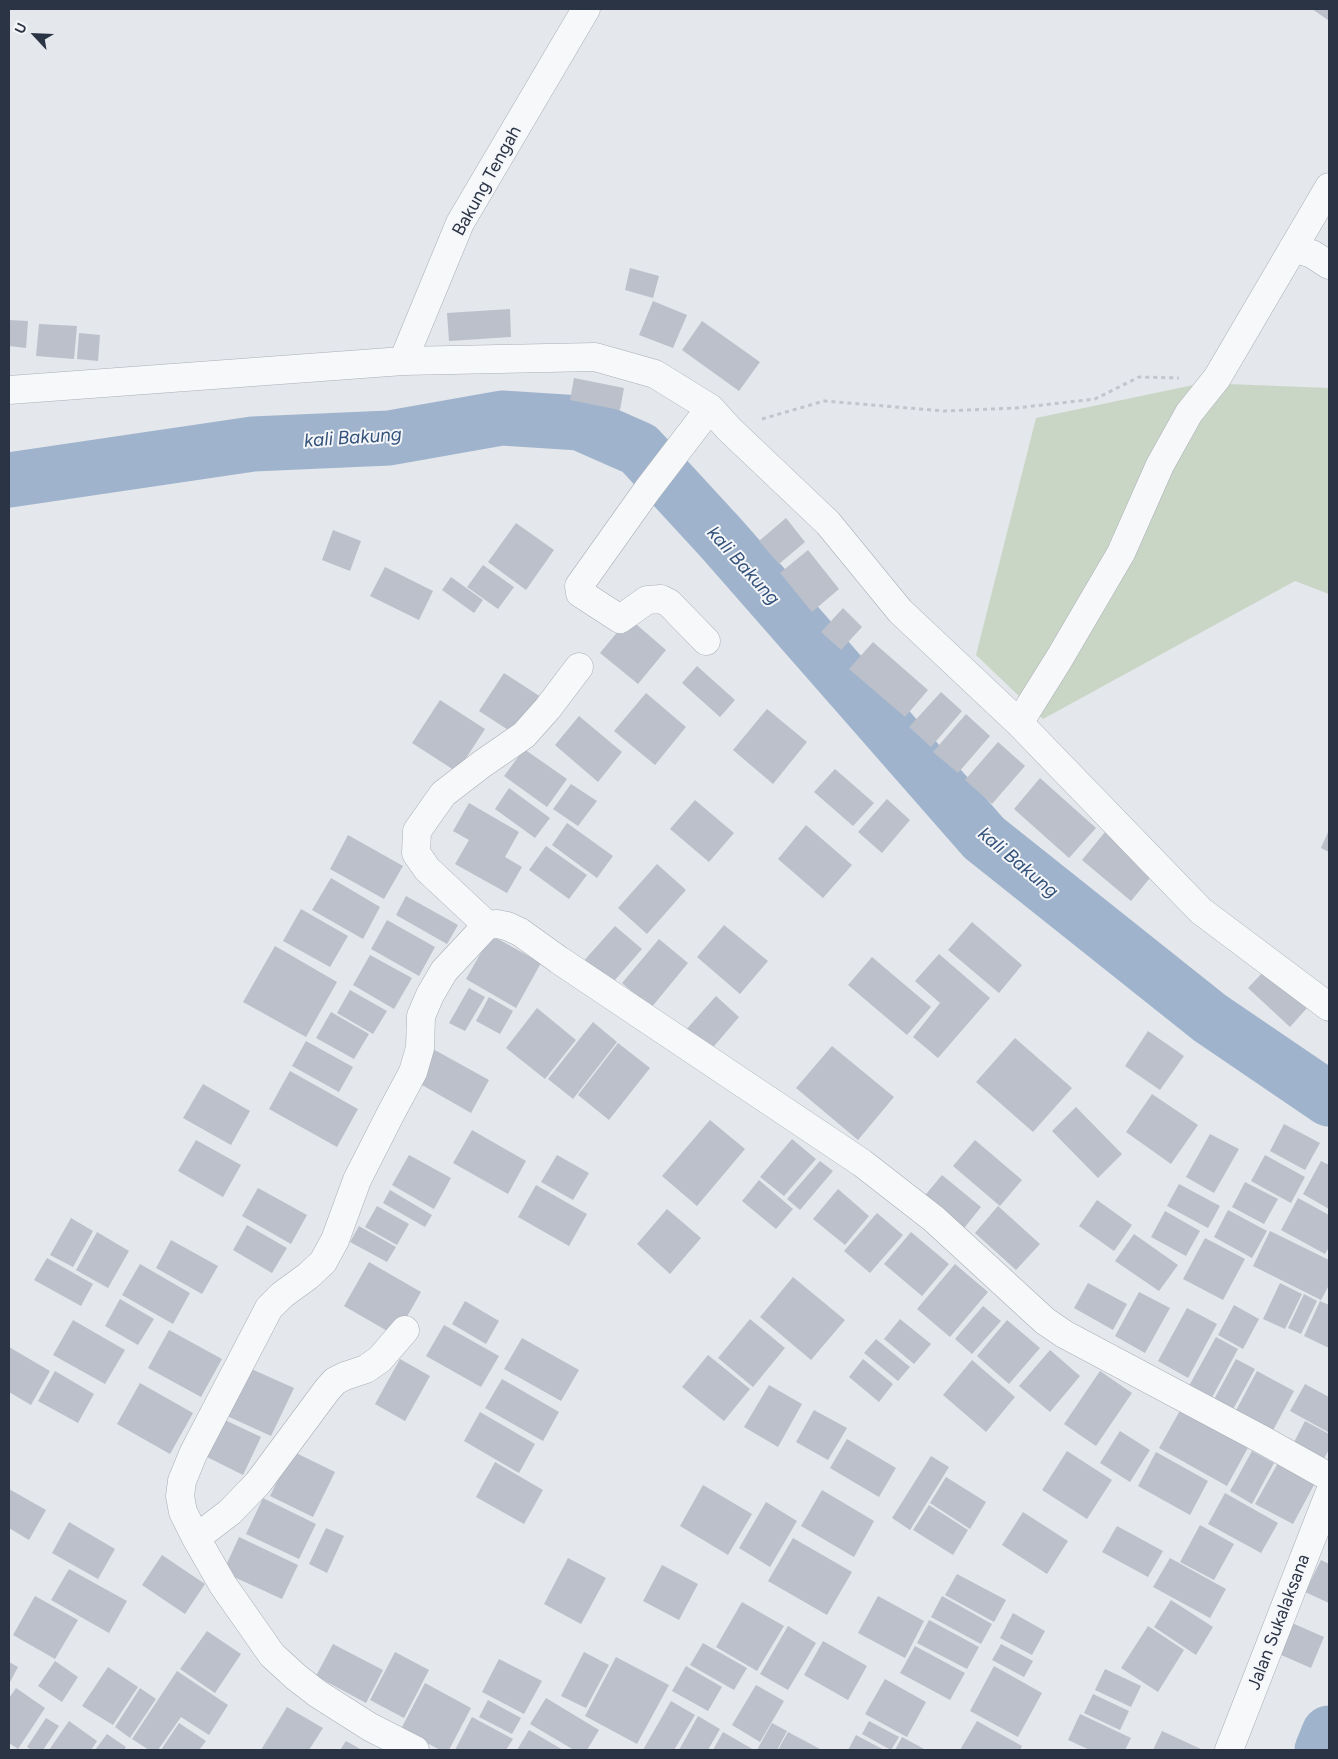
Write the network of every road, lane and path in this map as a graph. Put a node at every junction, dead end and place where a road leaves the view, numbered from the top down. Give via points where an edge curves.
1 (586, 9) edge
2 (1329, 187) edge
3 (1293, 248) junction
4 (1329, 264) edge
5 (403, 361) junction
6 (1217, 378) junction
7 (9, 390) edge
8 (710, 408) junction
9 (729, 429) junction
10 (706, 641) dead end
11 (579, 667) dead end
12 (1020, 723) junction
13 (487, 925) junction
14 (1329, 1007) edge
15 (405, 1330) dead end
16 (1329, 1478) edge
17 (1329, 1494) edge
18 (196, 1538) junction
19 (415, 1750) edge
20 (1229, 1750) edge

1 - 5 street, Bakung Tengah via 460,224
2 - 3 street
3 - 4 street
3 - 6 street
5 - 7 street
5 - 8 street via 595,357 655,374
6 - 9 path via 1139,377 1095,399 1016,408 944,411 824,401
6 - 12 street via 1189,413 1160,466 1121,553
8 - 9 street
8 - 10 street via 579,586 580,593 620,619 647,600 661,599 670,603
9 - 12 street via 828,523 900,611
11 - 13 street via 524,736 443,794 417,832 416,853 427,869
12 - 14 street via 1201,911
13 - 16 street via 507,926 520,932 862,1163 934,1219 1045,1321 1064,1334
13 - 18 street via 444,971 430,995 421,1016 420,1048 413,1072 357,1180 335,1240 323,1262 270,1308 193,1454 182,1481 180,1496 183,1512
15 - 18 street via 380,1359 366,1369 335,1381 258,1483 230,1512
17 - 20 street, Jalan Sukalaksana
18 - 19 street via 223,1585 272,1655 318,1694 370,1727

